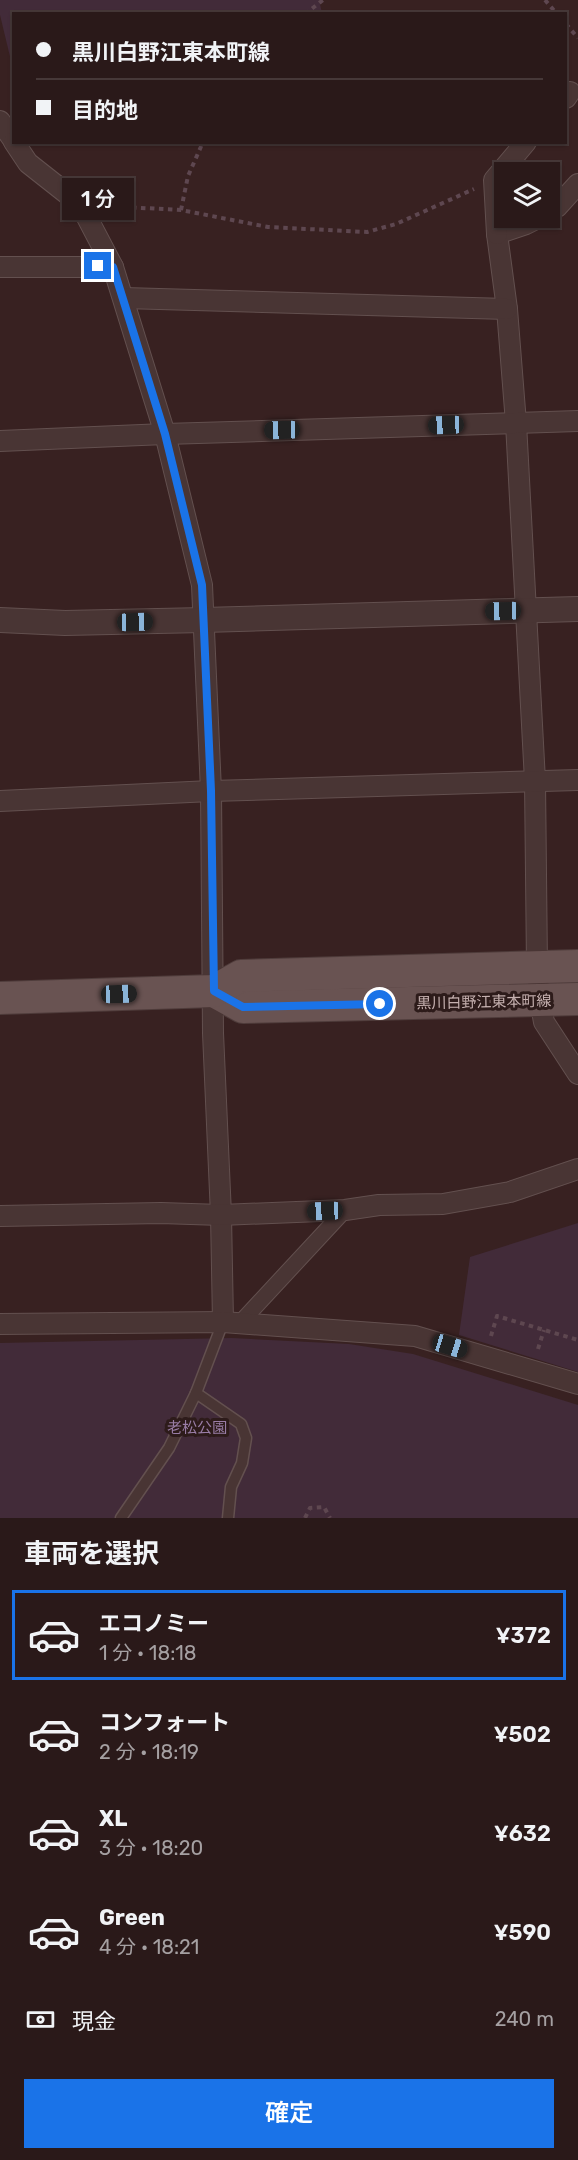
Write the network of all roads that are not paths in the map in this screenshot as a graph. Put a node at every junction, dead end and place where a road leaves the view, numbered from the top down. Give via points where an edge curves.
1 (0, 121) edge
2 (12, 139) edge
3 (15, 144) edge
4 (524, 144) edge
5 (578, 184) edge
6 (560, 204) edge
7 (514, 228) edge
8 (497, 234) junction
9 (0, 267) edge
10 (113, 267) junction
11 (124, 298) junction
12 (507, 309) junction
13 (578, 421) edge
14 (516, 423) junction
15 (165, 434) junction
16 (0, 441) edge
17 (578, 609) edge
18 (526, 610) junction
19 (0, 620) edge
20 (204, 620) junction
21 (578, 780) edge
22 (535, 781) junction
23 (211, 791) junction
24 (0, 801) edge
25 (578, 966) edge
26 (537, 967) junction
27 (214, 991) junction
28 (0, 998) edge
29 (578, 999) edge
30 (540, 1000) junction
31 (578, 1074) edge
32 (578, 1169) edge
33 (345, 1210) junction
34 (221, 1215) junction
35 (0, 1216) edge
36 (231, 1322) junction
37 (0, 1324) edge
38 (578, 1384) edge
39 (196, 1393) junction
40 (120, 1518) edge
41 (228, 1518) edge

1 - 2 street
3 - 10 street via 28,163 80,204
4 - 8 street via 494,180
5 - 6 street
7 - 8 street
8 - 12 street
9 - 10 street
10 - 11 street
11 - 12 street
11 - 15 street
12 - 14 street
13 - 14 street
14 - 15 street
14 - 18 street
15 - 16 street
15 - 20 street via 202,585
17 - 18 street
18 - 20 street
18 - 22 street
19 - 20 street
20 - 23 street
21 - 22 street
22 - 23 street
22 - 26 street
23 - 24 street
23 - 27 street
25 - 26 main road
26 - 27 main road via 241,976
26 - 30 street
27 - 28 main road
27 - 30 main road, 黒川白野江東本町線 via 243,1007
27 - 34 street
29 - 30 main road, 黒川白野江東本町線
30 - 31 street via 544,1022
32 - 33 street via 510,1192 442,1204
33 - 34 street
33 - 36 street
34 - 35 street
34 - 36 street
36 - 37 street
36 - 38 street via 415,1336
36 - 39 lane
39 - 40 lane via 169,1448
39 - 41 lane via 242,1424 246,1438 242,1463 231,1486

